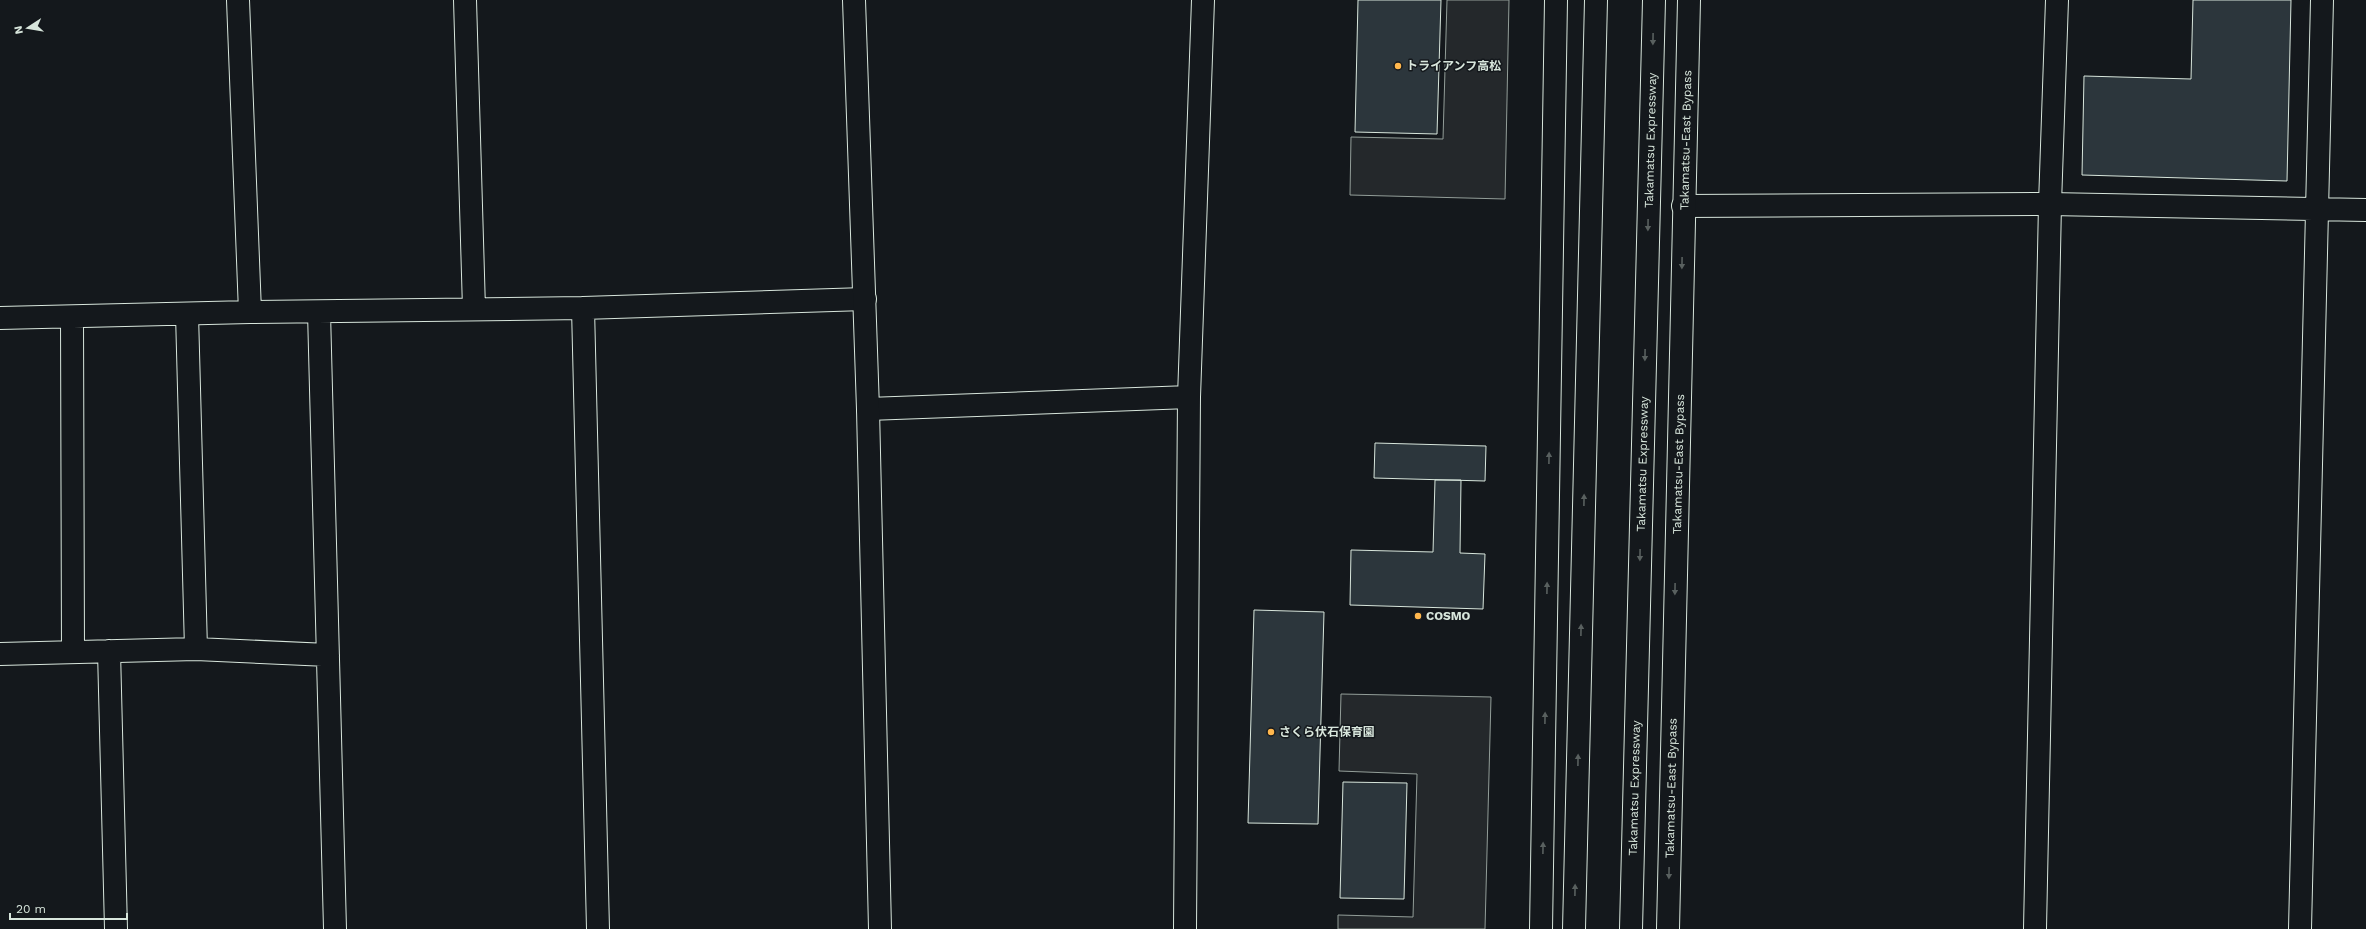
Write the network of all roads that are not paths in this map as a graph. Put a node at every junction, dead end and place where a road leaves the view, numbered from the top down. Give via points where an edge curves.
1 (238, 0) edge
2 (465, 0) edge
3 (854, 0) edge
4 (1203, 0) edge
5 (1556, 0) edge
6 (1596, 0) edge
7 (1654, 0) edge
8 (1689, 0) edge
9 (2057, 0) edge
10 (2322, 0) edge
11 (2050, 204) junction
12 (1683, 206) junction
13 (2317, 209) junction
14 (2366, 210) edge
15 (865, 299) junction
16 (583, 308) junction
17 (474, 309) junction
18 (250, 312) junction
19 (319, 312) junction
20 (187, 314) junction
21 (72, 317) junction
22 (0, 318) edge
23 (1189, 397) junction
24 (868, 410) junction
25 (196, 649) junction
26 (109, 651) junction
27 (73, 652) junction
28 (0, 654) edge
29 (328, 655) junction
30 (116, 929) edge
31 (335, 929) edge
32 (598, 929) edge
33 (880, 929) edge
34 (1184, 929) edge
35 (1541, 929) edge
36 (1574, 929) edge
37 (1631, 929) edge
38 (1668, 929) edge
39 (2035, 929) edge
40 (2300, 929) edge

1 - 18 main road
2 - 17 main road
3 - 15 main road
4 - 23 main road
35 -> 5 main road
36 -> 6 main road
7 -> 37 main road, Takamatsu Expressway
8 - 12 main road, Takamatsu-East Bypass
9 - 11 main road
10 - 13 main road
11 - 12 main road
11 - 13 main road
11 - 39 main road
12 -> 38 main road, Takamatsu-East Bypass
13 - 14 main road
13 - 40 main road
15 - 16 main road
15 - 24 main road
16 - 17 main road
16 - 32 main road
17 - 19 main road
18 - 19 main road
18 - 20 main road
19 - 29 main road
20 - 21 main road
20 - 25 main road
21 - 22 main road
21 - 27 main road
23 - 24 main road
23 - 34 main road
24 - 33 main road
25 - 26 main road
25 - 29 main road
26 - 27 main road
26 - 30 main road
27 - 28 main road
29 - 31 main road

